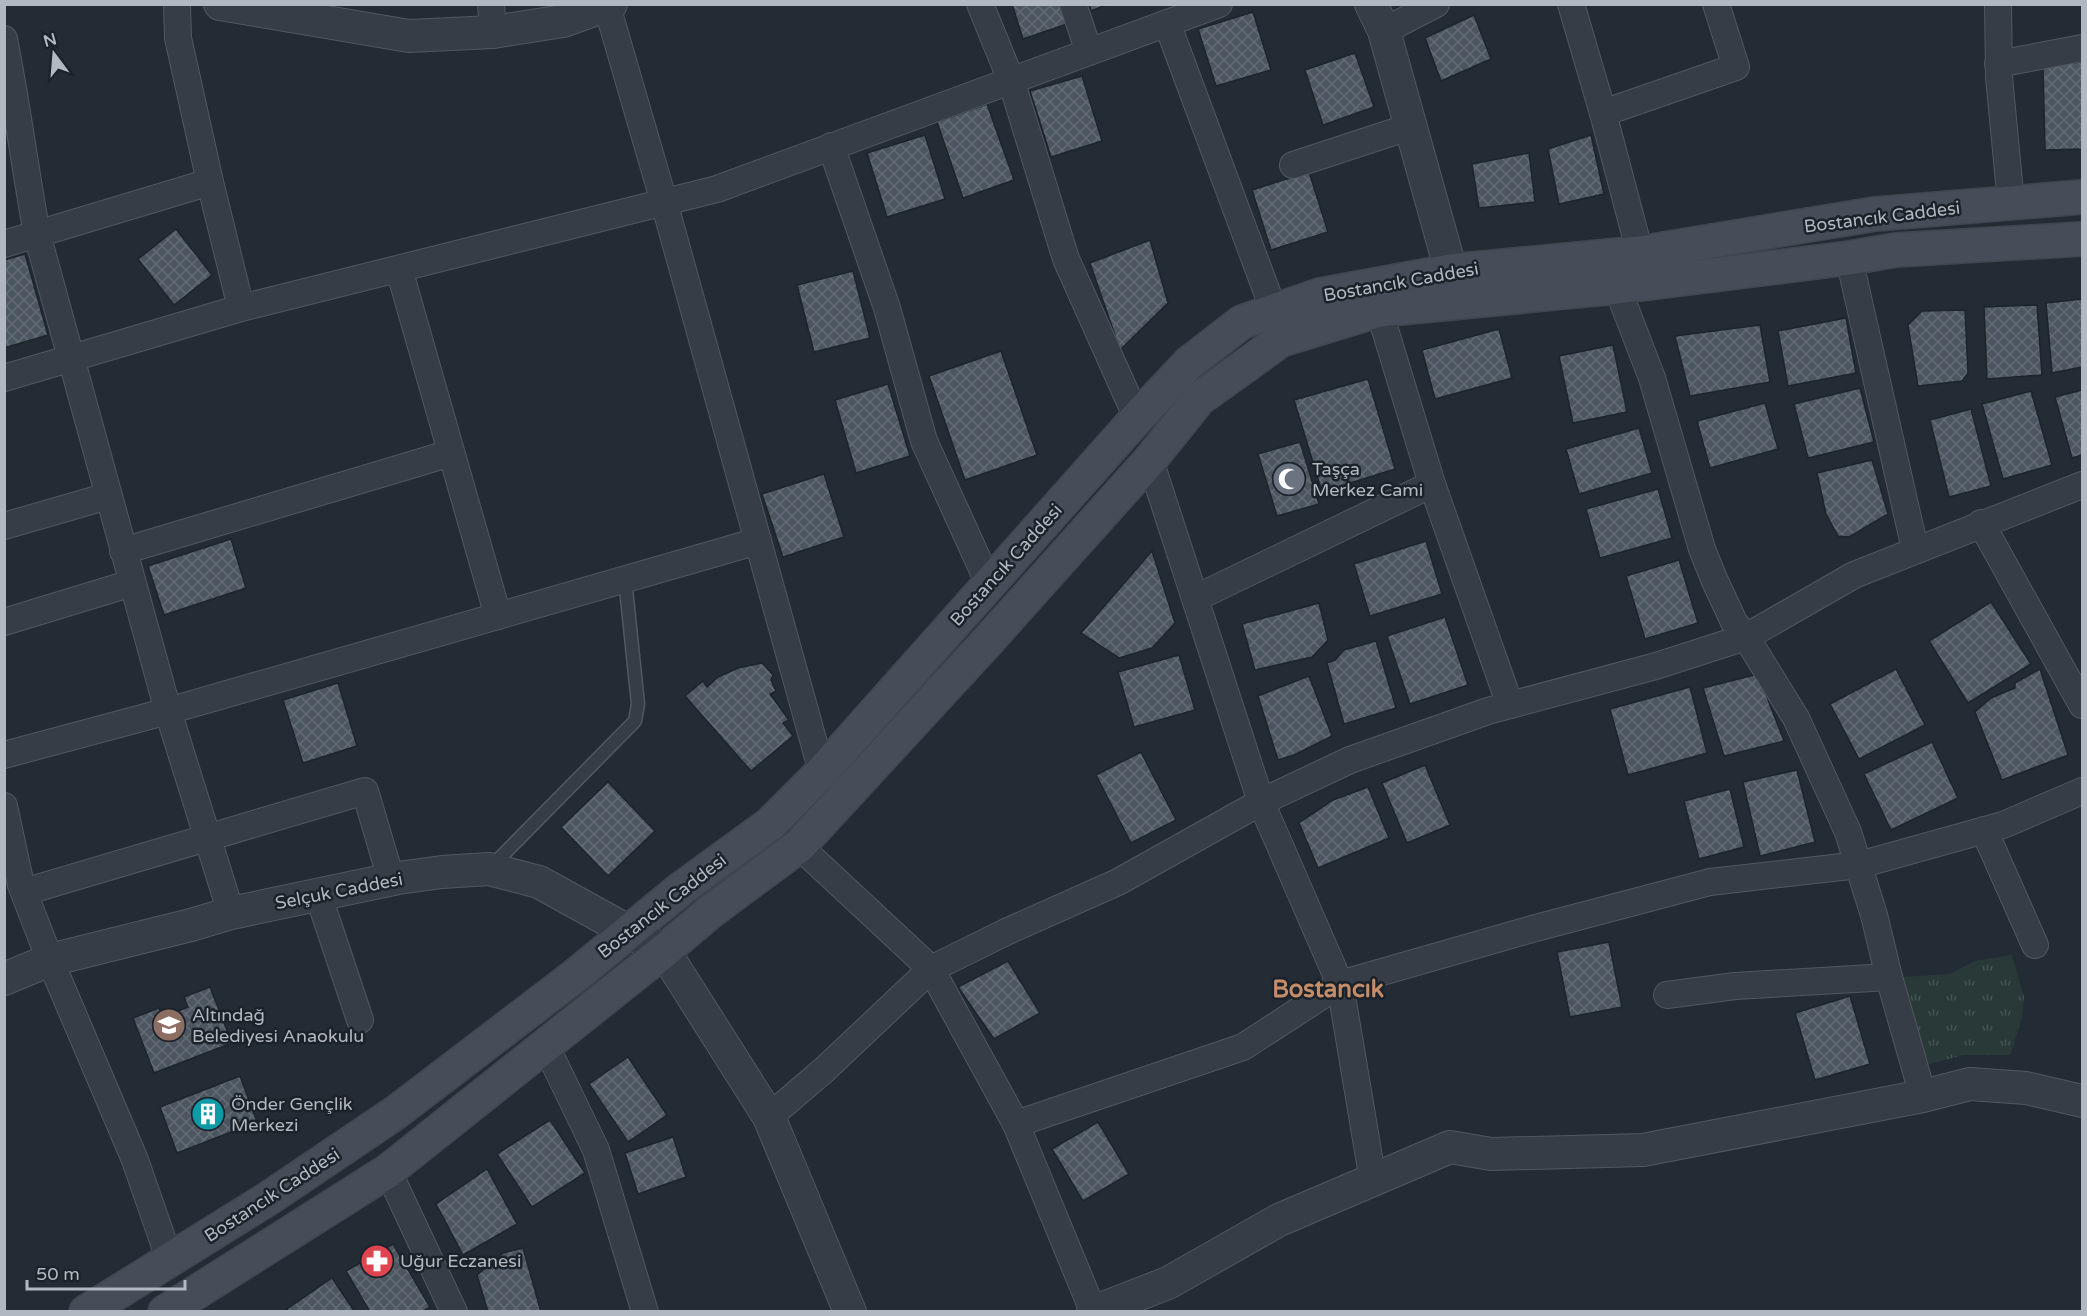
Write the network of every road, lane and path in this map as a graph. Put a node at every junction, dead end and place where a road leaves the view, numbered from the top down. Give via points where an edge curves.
1 (177, 4) edge
2 (220, 4) edge
3 (980, 4) edge
4 (1073, 4) edge
5 (1219, 4) edge
6 (1436, 4) edge
7 (1571, 4) edge
8 (1716, 4) edge
9 (1998, 4) edge
10 (609, 5) edge
11 (492, 18) edge
12 (1378, 18) edge
13 (1167, 23) junction
14 (4, 39) edge
15 (2082, 48) edge
16 (1089, 52) junction
17 (1998, 64) junction
18 (1011, 80) junction
19 (1603, 113) junction
20 (1412, 126) junction
21 (831, 146) junction
22 (1293, 165) dead end
23 (210, 182) junction
24 (2082, 197) edge
25 (664, 202) junction
26 (2011, 203) junction
27 (37, 234) junction
28 (2082, 239) edge
29 (4, 244) edge
30 (1640, 253) junction
31 (1849, 258) junction
32 (399, 269) junction
33 (1451, 271) junction
34 (1617, 287) junction
35 (241, 308) junction
36 (1378, 310) junction
37 (1274, 311) junction
38 (70, 358) junction
39 (4, 378) edge
40 (1137, 418) junction
41 (451, 453) junction
42 (1150, 460) junction
43 (1432, 484) junction
44 (2082, 485) edge
45 (108, 496) junction
46 (1981, 524) junction
47 (4, 526) edge
48 (758, 541) junction
49 (1915, 549) junction
50 (123, 551) junction
51 (625, 579) junction
52 (132, 583) junction
53 (989, 584) junction
54 (1196, 598) junction
55 (498, 615) junction
56 (4, 622) edge
57 (1746, 637) junction
58 (1510, 705) junction
59 (2082, 705) edge
60 (168, 711) junction
61 (4, 755) edge
62 (822, 772) junction
63 (2082, 791) edge
64 (1261, 802) junction
65 (4, 806) edge
66 (1984, 830) junction
67 (208, 838) junction
68 (799, 846) junction
69 (1859, 865) junction
70 (489, 869) junction
71 (16, 879) edge
72 (391, 879) junction
73 (318, 894) junction
74 (231, 913) junction
75 (629, 931) junction
76 (2035, 945) dead end
77 (664, 951) junction
78 (50, 960) junction
79 (931, 969) junction
80 (1889, 977) junction
81 (4, 979) edge
82 (1340, 984) junction
83 (1667, 995) dead end
84 (360, 1020) dead end
85 (545, 1044) junction
86 (1923, 1096) junction
87 (2081, 1097) edge
88 (769, 1117) junction
89 (1016, 1124) junction
90 (388, 1171) junction
91 (1373, 1181) junction
92 (170, 1261) junction
93 (86, 1311) edge
94 (165, 1311) edge
95 (454, 1311) edge
96 (645, 1311) edge
97 (850, 1311) edge
98 (1093, 1311) edge

1 - 23 street via 178,38
2 - 11 street via 409,36
3 - 18 street
4 - 16 street
5 - 13 street
6 - 12 street
7 - 19 street
8 - 19 street via 1736,66
9 - 17 street
10 - 11 street via 562,21
10 - 25 street
12 - 20 street
13 - 16 street
13 - 37 street
14 - 27 street
15 - 17 street
16 - 18 street
17 - 26 street
18 - 21 street
18 - 40 street via 1066,259
19 - 30 street
20 - 22 street
20 - 33 street
21 - 25 street via 717,189
21 - 53 street via 887,308 924,441
23 - 27 street
23 - 35 street
24 - 26 main road, Bostancık Caddesi
25 - 32 street
25 - 48 street
26 - 30 main road, Bostancık Caddesi via 1875,214
27 - 29 street
27 - 38 street
28 - 31 main road, Bostancık Caddesi via 1896,250
30 - 33 main road, Bostancık Caddesi
31 - 34 main road, Bostancık Caddesi
31 - 49 street
32 - 35 street
32 - 41 street
33 - 37 main road, Bostancık Caddesi via 1320,295
34 - 36 main road, Bostancık Caddesi
34 - 57 street via 1652,378 1702,549 1734,622
35 - 38 street
36 - 42 main road, Bostancık Caddesi via 1281,340 1199,399
36 - 43 street
37 - 40 main road, Bostancık Caddesi via 1242,322 1189,363
38 - 39 street
38 - 45 street
40 - 53 main road, Bostancık Caddesi
41 - 50 street
41 - 55 street
42 - 54 street
42 - 68 main road, Bostancık Caddesi
43 - 54 street
43 - 58 street
44 - 46 street
45 - 47 street
45 - 50 street
46 - 49 street
46 - 59 street
48 - 51 street
48 - 62 street
49 - 57 street via 1854,574
50 - 52 street
51 - 55 street
51 - 70 lane via 638,704 635,721
52 - 56 street
52 - 60 street
53 - 62 main road, Bostancık Caddesi
54 - 64 street
55 - 60 street
57 - 58 street
57 - 69 street via 1796,718
58 - 64 street via 1350,760
60 - 61 street
60 - 67 street
62 - 75 main road, Bostancık Caddesi via 770,824
63 - 66 street
64 - 79 street via 1118,882
64 - 82 street
65 - 71 street
66 - 69 street
66 - 76 street
67 - 71 street
67 - 72 street via 365,790
67 - 74 street
68 - 77 main road, Bostancık Caddesi
68 - 79 street
69 - 80 street
69 - 82 street via 1710,882
70 - 72 street, Selçuk Caddesi
70 - 75 street, Selçuk Caddesi via 539,882
71 - 78 street
72 - 73 street, Selçuk Caddesi
73 - 74 street, Selçuk Caddesi
73 - 84 street
74 - 78 street, Selçuk Caddesi
75 - 77 street, Selçuk Caddesi
75 - 92 main road, Bostancık Caddesi via 395,1113
77 - 85 main road, Bostancık Caddesi
77 - 88 street
78 - 81 street, Selçuk Caddesi
78 - 92 street via 135,1160
79 - 88 street
79 - 89 street
80 - 83 street via 1735,986
80 - 86 street
82 - 89 street via 1244,1047
82 - 91 street
85 - 90 main road, Bostancık Caddesi
85 - 96 street via 596,1150
86 - 87 street via 1970,1084
86 - 91 street via 1643,1150 1491,1154 1450,1148
88 - 97 street
89 - 98 street
90 - 94 main road, Bostancık Caddesi
90 - 95 street
91 - 98 street via 1279,1220 1168,1283
92 - 93 main road, Bostancık Caddesi

